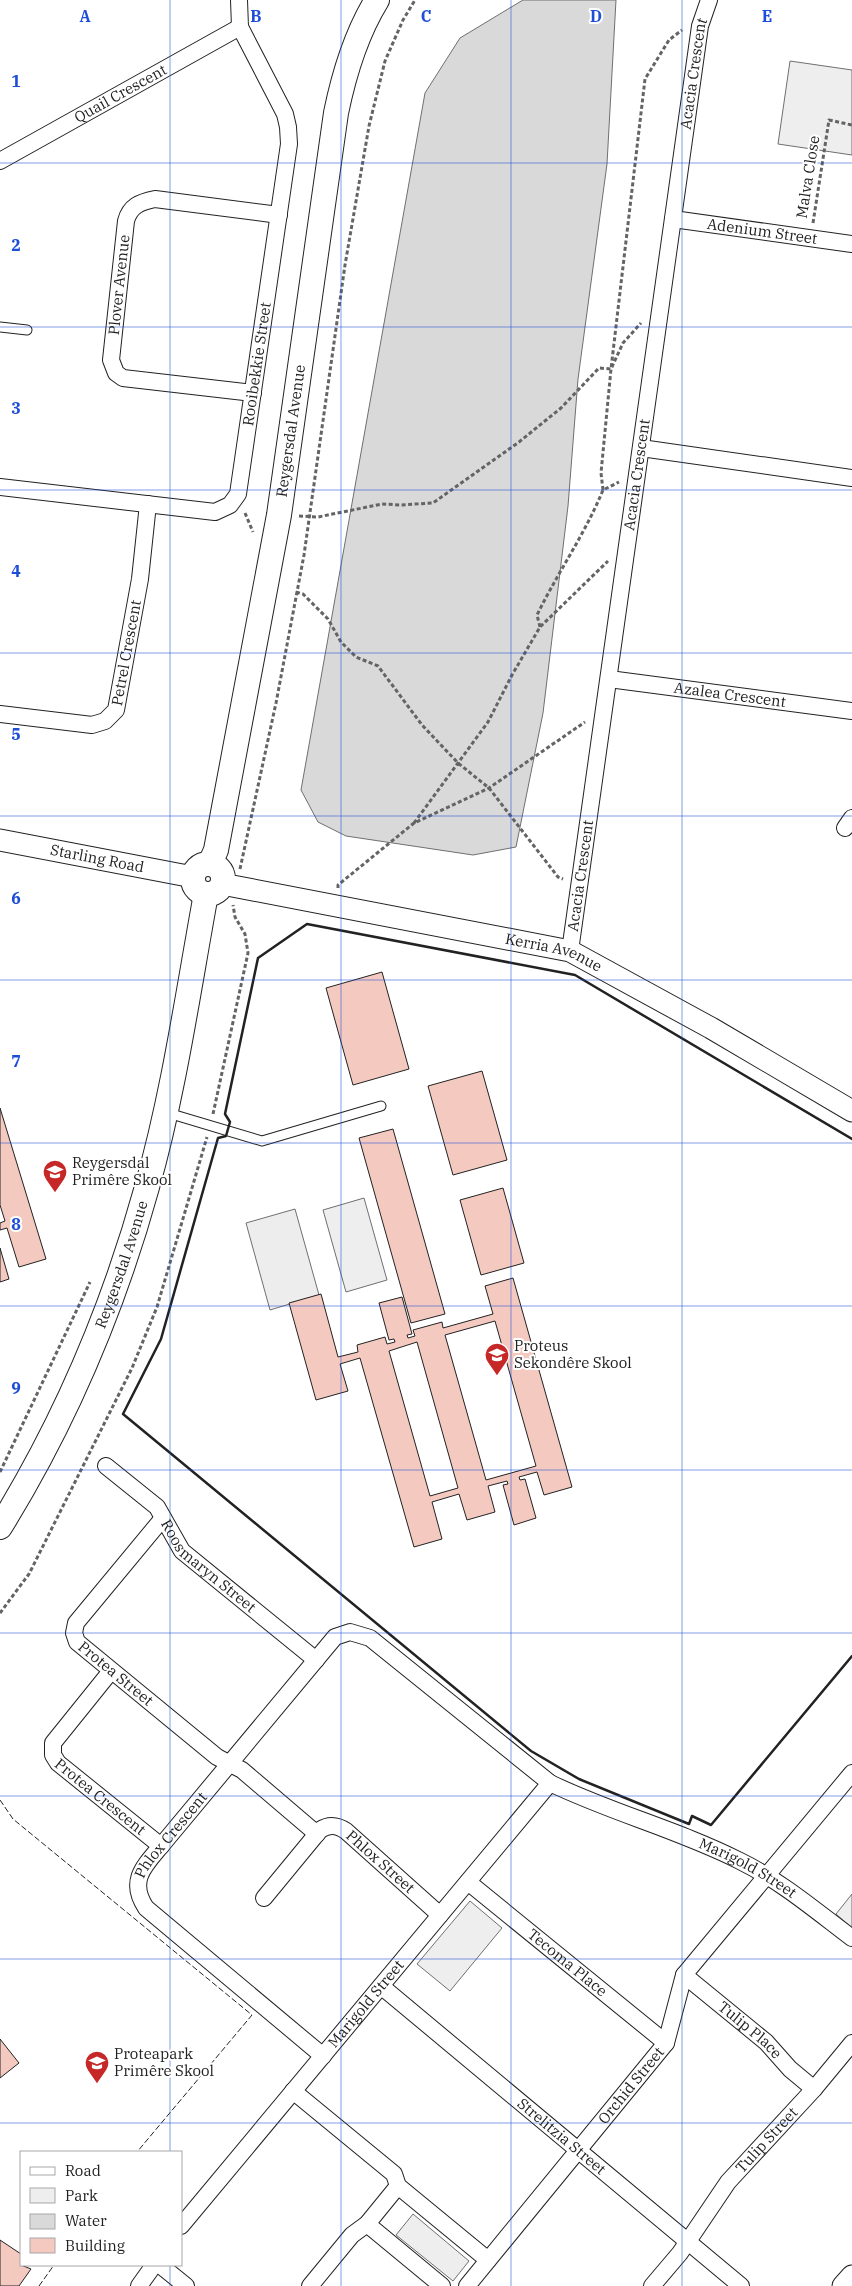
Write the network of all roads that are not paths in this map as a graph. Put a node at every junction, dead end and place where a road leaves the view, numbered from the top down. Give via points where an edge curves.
1 (240, 0) edge
2 (377, 0) edge
3 (710, 0) edge
4 (240, 27) junction
5 (0, 161) edge
6 (279, 215) junction
7 (673, 219) junction
8 (852, 244) edge
9 (0, 327) edge
10 (27, 330) dead end
11 (253, 393) junction
12 (641, 448) junction
13 (852, 478) edge
14 (0, 487) edge
15 (148, 504) junction
16 (608, 679) junction
17 (852, 711) edge
18 (0, 714) edge
19 (0, 840) edge
20 (213, 881) junction
21 (570, 951) junction
22 (382, 1106) dead end
23 (852, 1111) edge
24 (165, 1112) junction
25 (106, 1466) dead end
26 (163, 1518) junction
27 (0, 1527) edge
28 (316, 1660) junction
29 (111, 1671) junction
30 (230, 1764) junction
31 (852, 1773) edge
32 (550, 1783) junction
33 (317, 1834) junction
34 (162, 1846) junction
35 (766, 1876) junction
36 (468, 1882) junction
37 (264, 1898) dead end
38 (440, 1915) junction
39 (852, 1938) edge
40 (684, 1975) junction
41 (381, 1986) junction
42 (666, 2043) junction
43 (852, 2043) edge
44 (323, 2056) junction
45 (814, 2089) junction
46 (293, 2091) junction
47 (579, 2151) junction
48 (398, 2186) junction
49 (367, 2224) junction
50 (182, 2225) edge
51 (688, 2241) junction
52 (488, 2260) junction
53 (153, 2266) edge
54 (161, 2266) edge
55 (852, 2276) edge
56 (139, 2286) edge
57 (186, 2286) edge
58 (310, 2286) edge
59 (442, 2286) edge
60 (467, 2286) edge
61 (652, 2286) edge
62 (741, 2286) edge
63 (843, 2286) edge

1 - 4 street, Rooibekkie Street
2 - 20 main road, Reygersdal Avenue via 357,40 336,113 279,515 216,850
3 - 7 street, Acacia Crescent via 700,26
4 - 5 street, Quail Crescent
4 - 6 street, Rooibekkie Street via 282,107 288,127 290,144
6 - 11 street, Rooibekkie Street
6 - 11 street, Plover Avenue via 155,199 136,205 126,222 111,360 116,373 123,378
7 - 8 street, Adenium Street
7 - 12 street, Acacia Crescent
9 - 10 lane
11 - 15 street, Rooibekkie Street via 240,487 235,500 215,512
12 - 13 street
12 - 16 street, Acacia Crescent
14 - 15 street
15 - 18 street, Petrel Crescent via 140,580 116,710 105,721 92,724
16 - 17 street, Azalea Crescent
16 - 21 street, Acacia Crescent
19 - 20 street, Starling Road
20 - 21 street, Kerria Avenue
20 - 24 main road, Reygersdal Avenue
21 - 23 street, Kerria Avenue via 711,1028
22 - 24 lane via 262,1141
24 - 27 main road, Reygersdal Avenue via 132,1239 100,1327 48,1440
25 - 26 street, Roosmaryn Street via 157,1507
26 - 28 street, Roosmaryn Street via 182,1551
26 - 29 street, Protea Street via 74,1628 77,1642
28 - 30 street, Phlox Crescent
28 - 32 street, Marigold Street via 335,1638 350,1632 364,1634
29 - 30 street, Protea Street
29 - 34 street, Protea Crescent via 53,1743 52,1755
30 - 33 street via 242,1770
30 - 34 street, Phlox Crescent
31 - 35 street, Orchid Street
32 - 35 street, Marigold Street via 709,1847
32 - 36 street, Marigold Street
33 - 37 street
33 - 38 street, Phlox Street via 330,1826 341,1827
34 - 44 street, Phlox Crescent via 140,1874 139,1894 146,1908
35 - 39 street, Marigold Street
35 - 40 street, Orchid Street
36 - 38 street, Marigold Street
36 - 42 street, Tecoma Place
38 - 41 street, Marigold Street
40 - 42 street, Orchid Street
40 - 45 street, Tulip Place via 766,2042 790,2069
41 - 44 street, Marigold Street
41 - 47 street, Strelitzia Street
42 - 47 street, Orchid Street
43 - 45 street, Tulip Street
44 - 46 street, Marigold Street
45 - 51 street, Tulip Street via 728,2182
46 - 48 street via 394,2174
46 - 50 street, Marigold Street
47 - 51 street, Strelitzia Street
47 - 52 street, Orchid Street
48 - 49 street
48 - 52 street
49 - 58 street via 352,2235
49 - 59 street
51 - 61 street, Tulip Street
51 - 62 street, Strelitzia Street
52 - 60 street, Orchid Street
53 - 56 street
54 - 57 street
55 - 63 street

